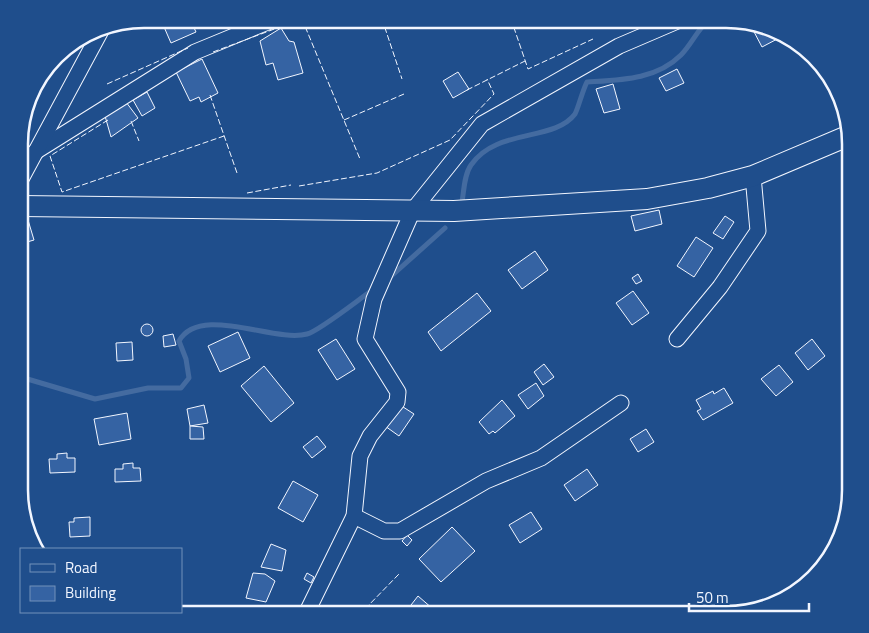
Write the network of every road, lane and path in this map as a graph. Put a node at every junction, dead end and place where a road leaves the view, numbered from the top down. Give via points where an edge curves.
1 (253, 28) edge
2 (661, 28) edge
3 (97, 37) edge
4 (841, 139) edge
5 (35, 152) junction
6 (28, 165) edge
7 (753, 176) junction
8 (28, 206) edge
9 (413, 210) junction
10 (677, 339) dead end
11 (621, 403) dead end
12 (354, 516) junction
13 (310, 605) edge

1 - 5 street via 195,52
2 - 9 street via 619,46 482,124
3 - 5 street
4 - 7 main road
5 - 6 street
7 - 9 main road via 647,199 454,211
7 - 10 street via 758,231 720,287
8 - 9 main road
9 - 12 street via 374,299 365,339 398,392 397,402 370,436 360,456
11 - 12 street via 540,458 486,480 400,531 384,530
12 - 13 street

